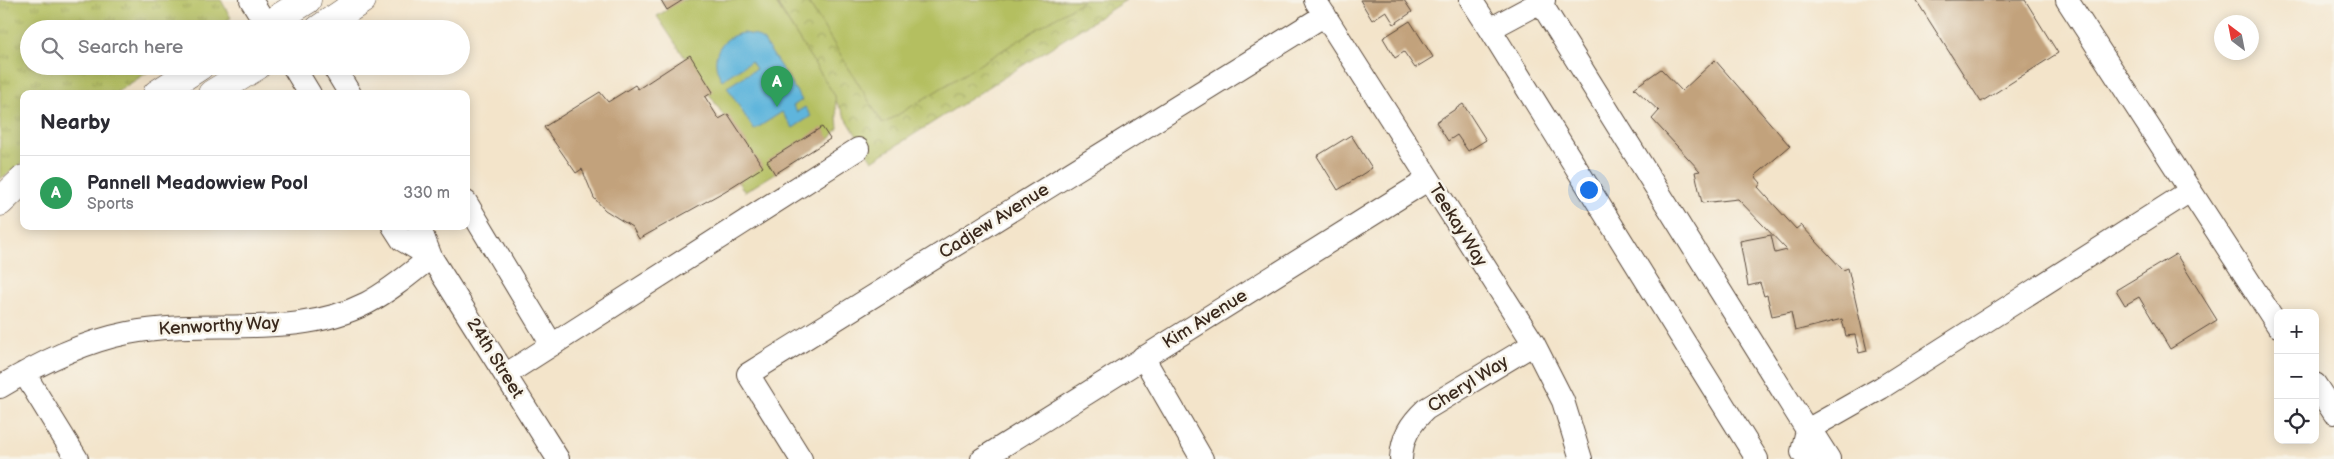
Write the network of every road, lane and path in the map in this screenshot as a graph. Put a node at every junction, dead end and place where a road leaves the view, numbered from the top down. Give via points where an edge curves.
1 (251, 0) edge
2 (362, 0) edge
3 (1471, 0) edge
4 (2066, 0) edge
5 (1541, 1) edge
6 (1320, 7) edge
7 (301, 9) edge
8 (262, 20) edge
9 (281, 20) edge
10 (332, 20) edge
11 (1490, 30) junction
12 (186, 75) edge
13 (243, 75) edge
14 (298, 75) edge
15 (338, 75) edge
16 (163, 90) edge
17 (218, 90) edge
18 (308, 90) edge
19 (348, 90) edge
20 (858, 149) dead end
21 (1429, 179) junction
22 (20, 183) edge
23 (2190, 191) junction
24 (0, 202) edge
25 (20, 205) edge
26 (470, 209) edge
27 (0, 213) edge
28 (396, 230) edge
29 (421, 230) edge
30 (431, 257) junction
31 (2274, 320) edge
32 (1534, 344) junction
33 (552, 345) junction
34 (1144, 357) junction
35 (24, 373) junction
36 (505, 375) junction
37 (0, 388) edge
38 (2319, 390) edge
39 (2334, 413) edge
40 (1807, 430) junction
41 (77, 459) edge
42 (558, 459) edge
43 (801, 459) edge
44 (982, 459) edge
45 (1202, 459) edge
46 (1401, 459) edge
47 (1581, 459) edge
48 (1757, 459) edge
49 (1806, 459) edge
50 (1829, 459) edge

1 - 8 street
2 - 10 main road
3 - 11 street
4 - 23 street
5 - 11 street
5 - 40 street
6 - 21 street, Teekay Way
6 - 43 street, Cadjew Avenue via 748,374
7 - 9 main road
11 - 48 street
12 - 16 main road
13 - 17 main road
14 - 18 street
15 - 19 street
20 - 33 street
21 - 32 street, Teekay Way
21 - 34 street, Kim Avenue
22 - 24 main road
23 - 31 street
23 - 40 street via 1881,388
25 - 27 main road
26 - 33 street
28 - 30 street, 24th Street via 402,240
29 - 30 street, 24th Street
30 - 35 street, Kenworthy Way via 387,291 334,315 302,322 162,328 128,333 79,347
30 - 36 street, 24th Street
32 - 46 street, Cheryl Way via 1426,409 1406,432
32 - 47 street, Teekay Way via 1563,401
33 - 36 street
34 - 44 street, Kim Avenue
34 - 45 street
35 - 37 street, Kenworthy Way
35 - 41 street
36 - 42 street, 24th Street
38 - 39 street
40 - 49 street via 1802,452
40 - 50 street

